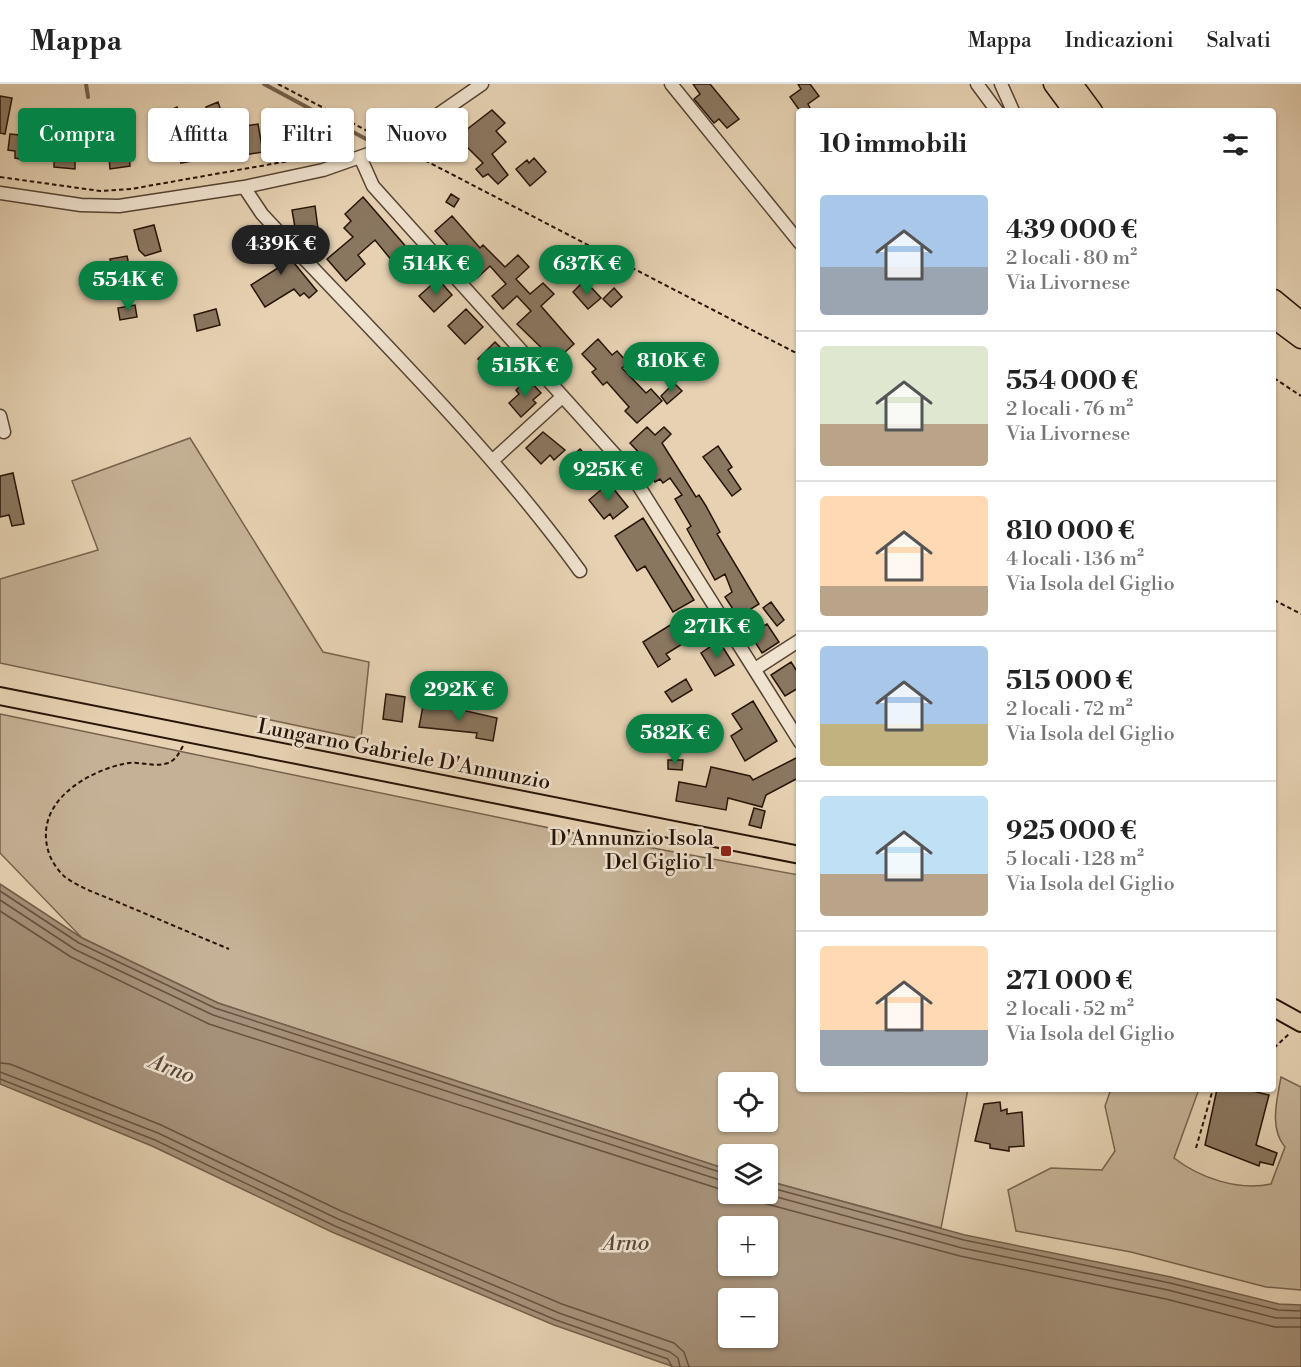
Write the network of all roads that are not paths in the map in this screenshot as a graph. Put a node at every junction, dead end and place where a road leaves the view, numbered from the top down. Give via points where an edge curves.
1 (482, 84) edge
2 (671, 84) edge
3 (977, 84) edge
4 (1001, 84) edge
5 (1065, 86) edge
6 (995, 108) edge
7 (1012, 108) edge
8 (1072, 108) edge
9 (1090, 108) edge
10 (361, 159) junction
11 (244, 187) junction
12 (0, 192) edge
13 (796, 238) edge
14 (1276, 301) edge
15 (1276, 320) edge
16 (1301, 321) edge
17 (1301, 339) edge
18 (562, 397) junction
19 (0, 416) edge
20 (4, 432) dead end
21 (492, 461) junction
22 (580, 571) dead end
23 (796, 643) edge
24 (755, 669) junction
25 (0, 696) edge
26 (796, 736) edge
27 (796, 854) edge
28 (1276, 1009) edge
29 (1300, 1022) edge

1 - 10 street via 419,130
2 - 13 street
3 - 6 street
4 - 7 street
5 - 8 highway
5 - 9 highway
10 - 11 street
10 - 18 street via 373,186
11 - 12 street via 119,206 81,205
11 - 21 street via 262,214
14 - 16 highway
15 - 17 highway
18 - 21 street
18 - 24 street via 633,477
19 - 20 street
21 - 22 street
23 - 24 street
24 - 26 street
25 - 27 main road, Lungarno Gabriele D'Annunzio
28 - 29 main road

